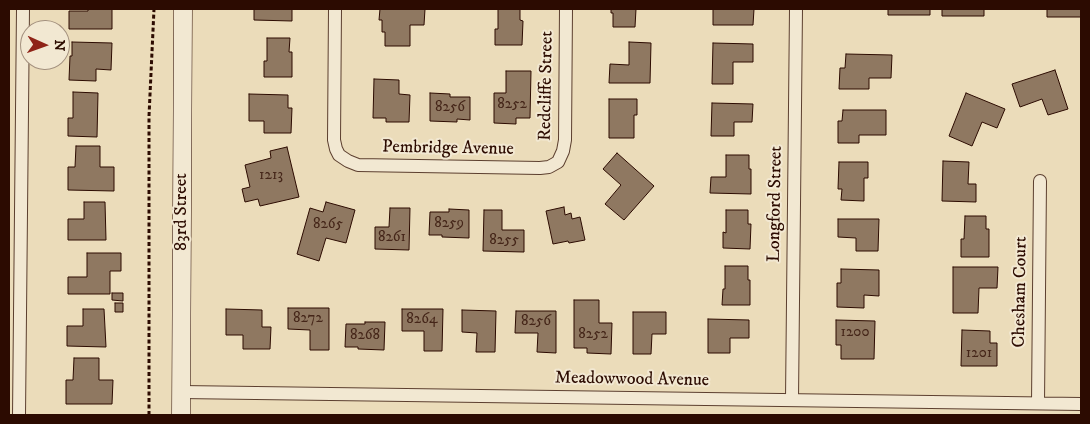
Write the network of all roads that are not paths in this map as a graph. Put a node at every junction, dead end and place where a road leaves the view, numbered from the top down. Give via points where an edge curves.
1 (23, 9) edge
2 (183, 9) edge
3 (335, 9) edge
4 (566, 9) edge
5 (796, 9) edge
6 (558, 162) joint
7 (1040, 181) dead end
8 (14, 208) edge
9 (181, 392) junction
10 (792, 400) junction
11 (1038, 403) junction
12 (1081, 404) edge
13 (19, 415) edge
14 (181, 415) edge

1 - 8 street
2 - 9 main road, 83rd Street
3 - 6 street, Pembridge Avenue via 334,140 339,154 348,162 358,165 540,168
4 - 6 street, Redcliffe Street via 565,140
5 - 10 street, Longford Street
7 - 11 street, Chesham Court
8 - 13 street
9 - 10 street, Meadowwood Avenue
9 - 14 main road, 83rd Street
10 - 11 street, Meadowwood Avenue
11 - 12 street, Meadowwood Avenue

